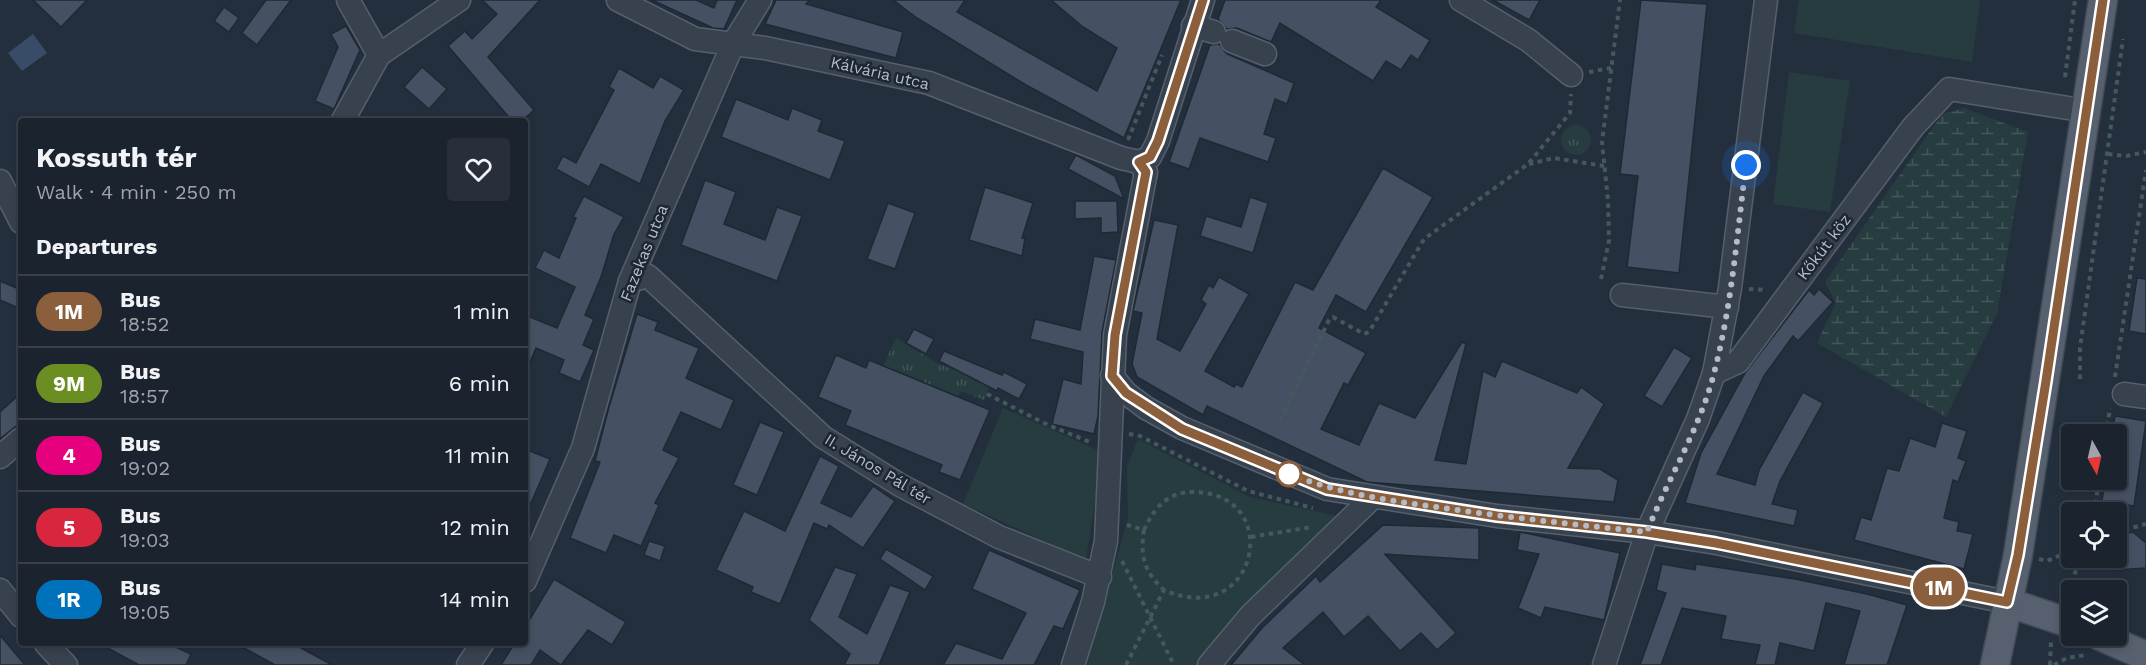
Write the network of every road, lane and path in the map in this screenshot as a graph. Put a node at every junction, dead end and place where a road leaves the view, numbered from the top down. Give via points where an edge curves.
1 (348, 0) edge
2 (459, 0) edge
3 (618, 0) edge
4 (760, 0) edge
5 (1203, 0) edge
6 (1461, 0) edge
7 (1620, 0) edge
8 (1766, 0) edge
9 (2103, 0) edge
10 (2124, 32) dead end
11 (1213, 33) junction
12 (733, 44) junction
13 (1265, 54) dead end
14 (379, 55) junction
15 (1611, 68) junction
16 (1153, 75) dead end
17 (1571, 75) junction
18 (2087, 111) junction
19 (344, 118) edge
20 (2146, 152) edge
21 (2108, 154) junction
22 (1130, 160) junction
23 (1528, 164) junction
24 (1604, 166) junction
25 (2146, 170) edge
26 (0, 181) edge
27 (18, 216) edge
28 (1602, 279) dead end
29 (630, 280) junction
30 (1743, 289) dead end
31 (1777, 291) dead end
32 (1622, 295) dead end
33 (1726, 307) junction
34 (1714, 373) junction
35 (1112, 376) junction
36 (2080, 379) dead end
37 (987, 393) dead end
38 (2124, 394) edge
39 (1280, 421) dead end
40 (2111, 424) edge
41 (1111, 440) junction
42 (18, 442) edge
43 (0, 457) edge
44 (1372, 498) junction
45 (1317, 508) dead end
46 (2146, 524) edge
47 (1127, 525) dead end
48 (2127, 529) edge
49 (1144, 530) junction
50 (1647, 532) junction
51 (1106, 541) junction
52 (528, 574) edge
53 (1100, 577) junction
54 (0, 590) edge
55 (1164, 590) junction
56 (2007, 602) junction
57 (18, 612) edge
58 (1150, 616) junction
59 (2061, 620) edge
60 (48, 646) edge
61 (481, 646) edge
62 (2093, 646) edge
63 (2100, 646) edge
64 (2146, 656) edge
65 (66, 665) edge
66 (468, 665) edge
67 (1073, 665) edge
68 (1126, 665) edge
69 (1174, 665) edge
70 (1209, 665) edge
71 (1604, 665) edge
72 (1995, 665) edge
73 (2054, 665) edge

1 - 14 street
2 - 14 street
3 - 12 street, Kálvária utca via 695,39
4 - 12 street, Fazekas utca
5 - 11 street
6 - 17 street via 1528,40
7 - 15 path
8 - 33 street
9 - 18 main road
10 - 21 path
11 - 13 street
11 - 22 street via 1150,157
12 - 22 street, Kálvária utca via 929,83
12 - 29 street, Fazekas utca
14 - 19 street
15 - 17 path
15 - 24 path via 1602,142
16 - 22 path
17 - 23 path via 1570,113
18 - 34 street, Kőkút köz via 1948,88 1913,127 1738,362
18 - 56 main road via 2018,555
20 - 21 path
21 - 36 path via 2080,348
22 - 35 street via 1146,172 1115,335
23 - 24 path via 1554,158
23 - 39 path via 1424,239 1370,332 1364,334 1333,317 1329,320
24 - 28 path via 1609,241
25 - 38 path
26 - 27 street
29 - 52 street, Fazekas utca via 583,448
29 - 53 street, II. János Pál tér via 648,276 823,437 900,485 999,537
30 - 31 path
32 - 33 street
33 - 34 street
34 - 50 street via 1698,419
35 - 41 street
35 - 44 street via 1146,408 1209,441 1327,489
37 - 41 path via 1048,425
38 - 40 path
41 - 45 path via 1140,436 1248,491
41 - 51 street
42 - 43 street
44 - 50 street
44 - 70 street via 1250,616
46 - 48 path
47 - 49 path
49 - 55 path via 1143,561 1153,580
49 - 55 path via 1161,503 1186,492 1218,495 1247,524 1251,537 1247,567 1226,591 1197,599
50 - 56 street
50 - 71 street
51 - 53 street
51 - 58 path via 1119,555
53 - 67 street
54 - 57 street
55 - 58 path
56 - 59 main road
56 - 72 main road
58 - 68 path
58 - 69 path
60 - 65 street
61 - 66 street
62 - 73 path
63 - 64 main road

